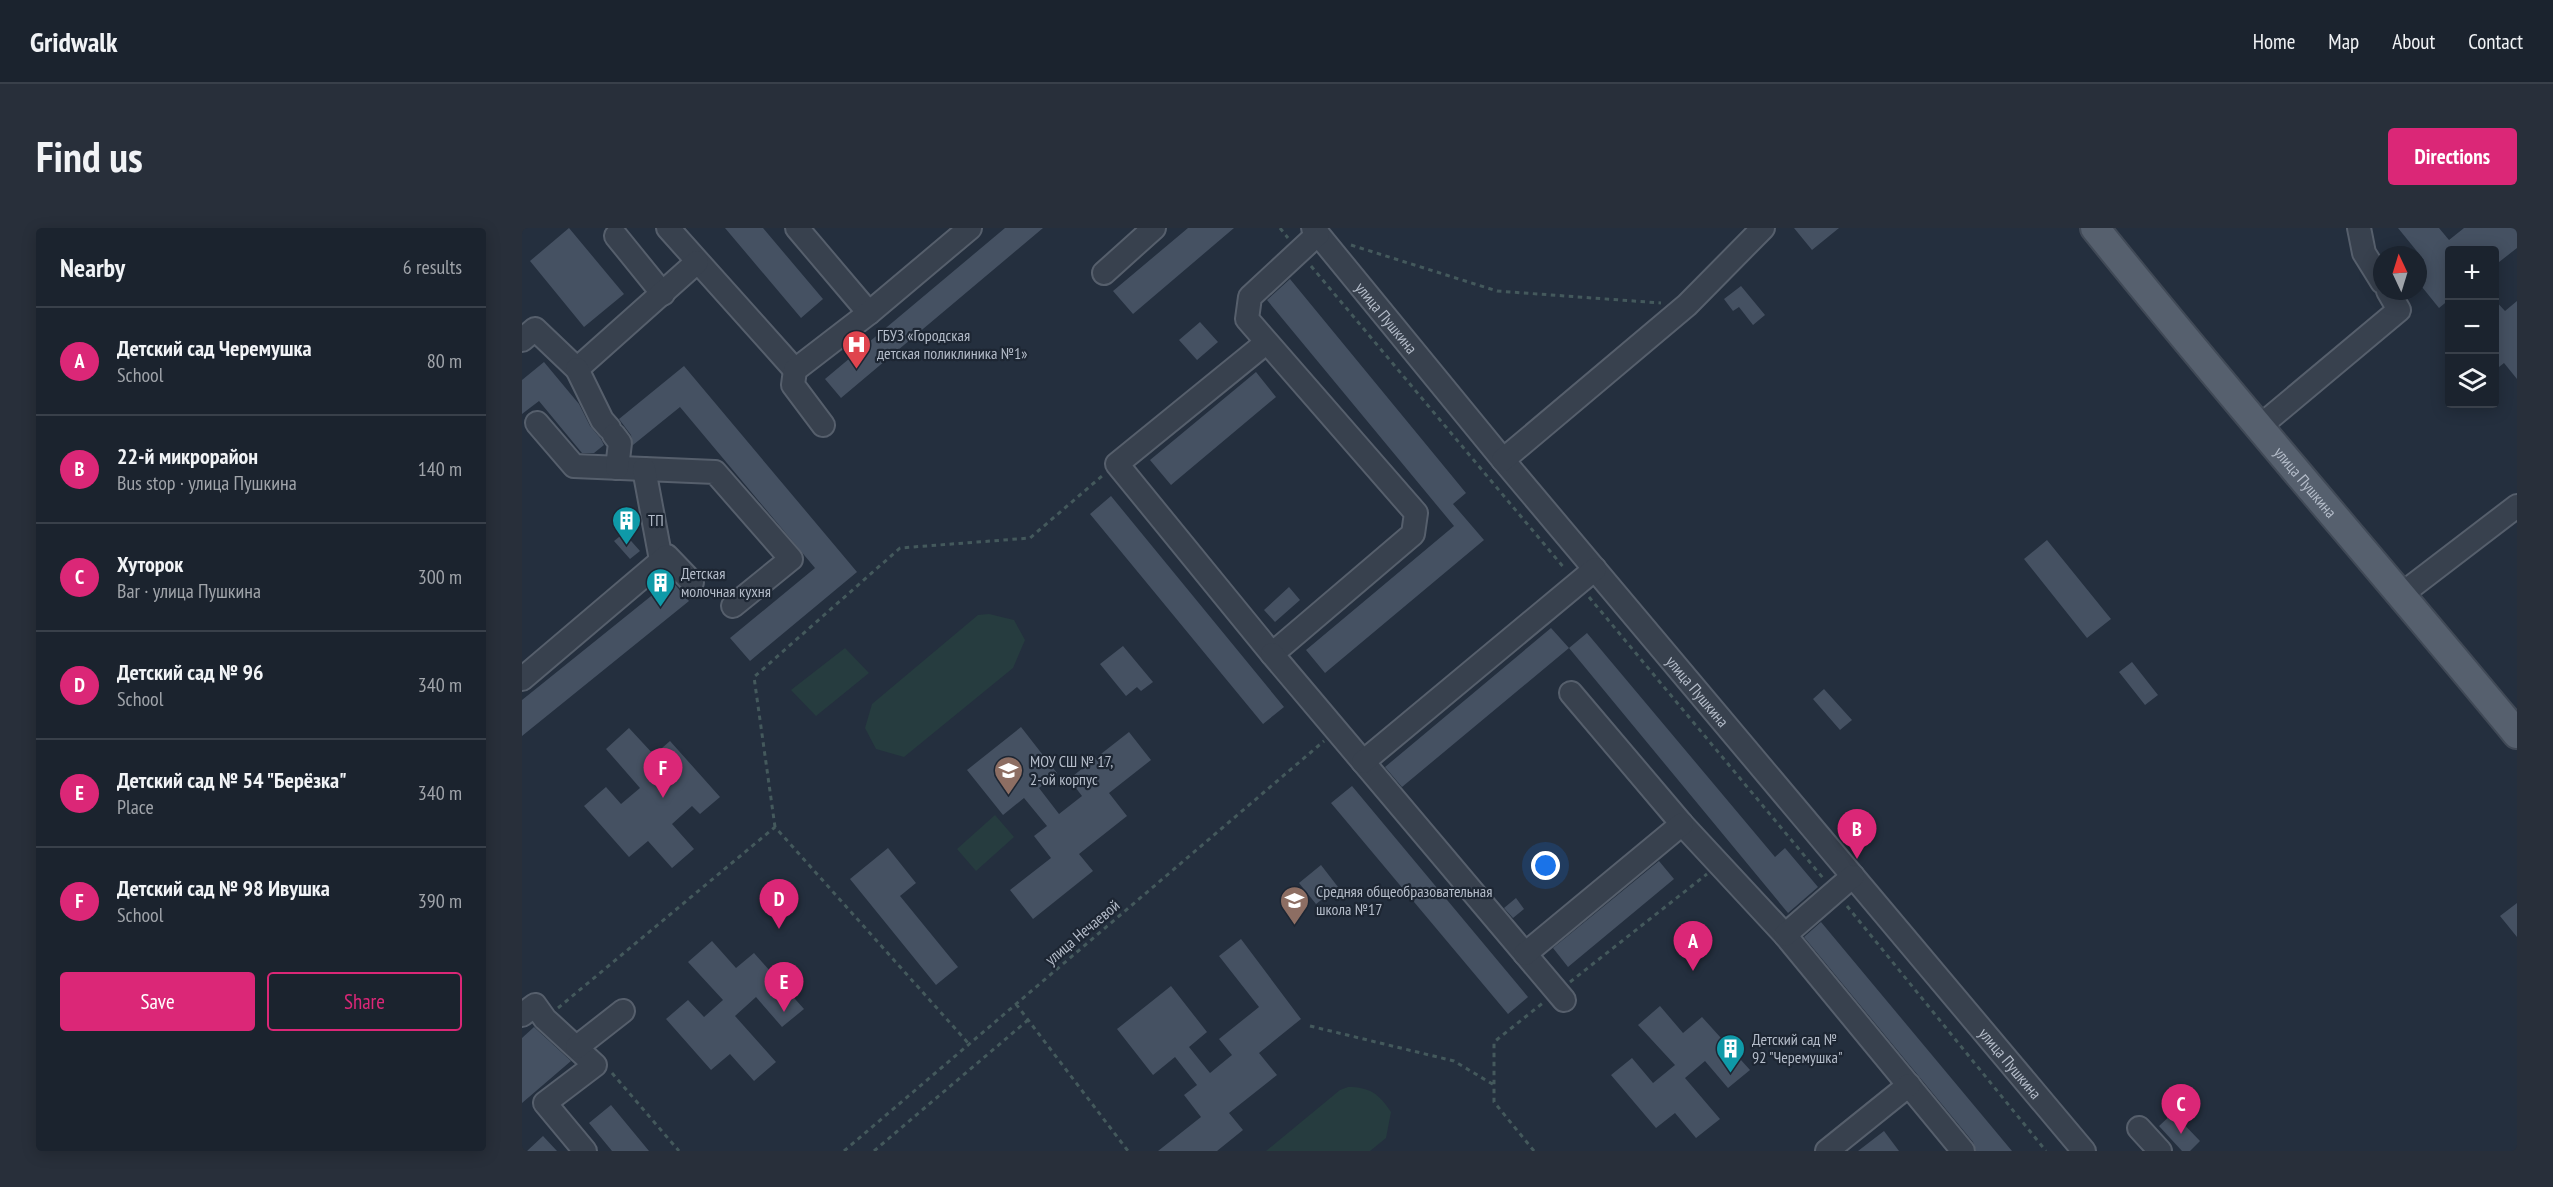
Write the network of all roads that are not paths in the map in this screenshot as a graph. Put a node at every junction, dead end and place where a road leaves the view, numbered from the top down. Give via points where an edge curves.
1 (668, 228) edge
2 (797, 228) edge
3 (970, 228) edge
4 (1154, 228) edge
5 (1763, 228) edge
6 (2095, 228) edge
7 (2359, 228) edge
8 (1315, 231) edge
9 (616, 236) dead end
10 (697, 262) junction
11 (2373, 268) edge
12 (1104, 273) dead end
13 (663, 294) junction
14 (2393, 300) edge
15 (868, 313) junction
16 (526, 327) edge
17 (1267, 342) junction
18 (577, 369) junction
19 (795, 370) junction
20 (537, 423) dead end
21 (823, 425) dead end
22 (2258, 428) junction
23 (1503, 460) junction
24 (617, 468) junction
25 (644, 469) junction
26 (2517, 506) edge
27 (662, 560) junction
28 (1595, 569) junction
29 (692, 582) dead end
30 (2402, 594) junction
31 (734, 606) dead end
32 (1272, 654) junction
33 (522, 679) edge
34 (1571, 693) dead end
35 (2517, 734) edge
36 (1363, 762) junction
37 (1682, 824) junction
38 (1853, 876) junction
39 (1785, 935) junction
40 (1525, 954) junction
41 (1564, 1000) dead end
42 (623, 1011) dead end
43 (522, 1015) edge
44 (577, 1047) junction
45 (1909, 1085) junction
46 (2139, 1128) dead end
47 (585, 1151) edge
48 (1827, 1151) edge
49 (1963, 1151) edge
50 (2084, 1151) edge
51 (2160, 1151) edge

1 - 10 street
2 - 15 street
3 - 15 street
4 - 12 street
5 - 23 street via 1687,305
6 - 22 main road, улица Пушкина
7 - 11 street via 2364,253
8 - 17 street via 1250,297 1247,319
8 - 23 street, улица Пушкина
9 - 13 street
10 - 13 street
10 - 19 street
13 - 18 street
14 - 22 street via 2399,310
15 - 19 street
16 - 18 street
17 - 32 street via 1416,513 1413,534
17 - 32 street via 1117,464
18 - 24 street via 602,420 620,443
19 - 21 street via 793,386
20 - 24 street via 574,466
22 - 30 main road, улица Пушкина
23 - 28 street, улица Пушкина
24 - 25 street
25 - 27 street
25 - 31 street via 715,472 791,559
26 - 30 street
27 - 29 street via 667,556
27 - 33 street
28 - 36 street
28 - 38 street, улица Пушкина
30 - 35 main road, улица Пушкина
32 - 36 street
34 - 37 street
36 - 40 street
37 - 39 street
37 - 40 street
38 - 39 street
38 - 50 street, улица Пушкина
39 - 45 street
40 - 41 street
42 - 44 street
43 - 44 street via 535,1005
44 - 47 street via 595,1065 545,1102
45 - 48 street
45 - 49 street
46 - 51 street

